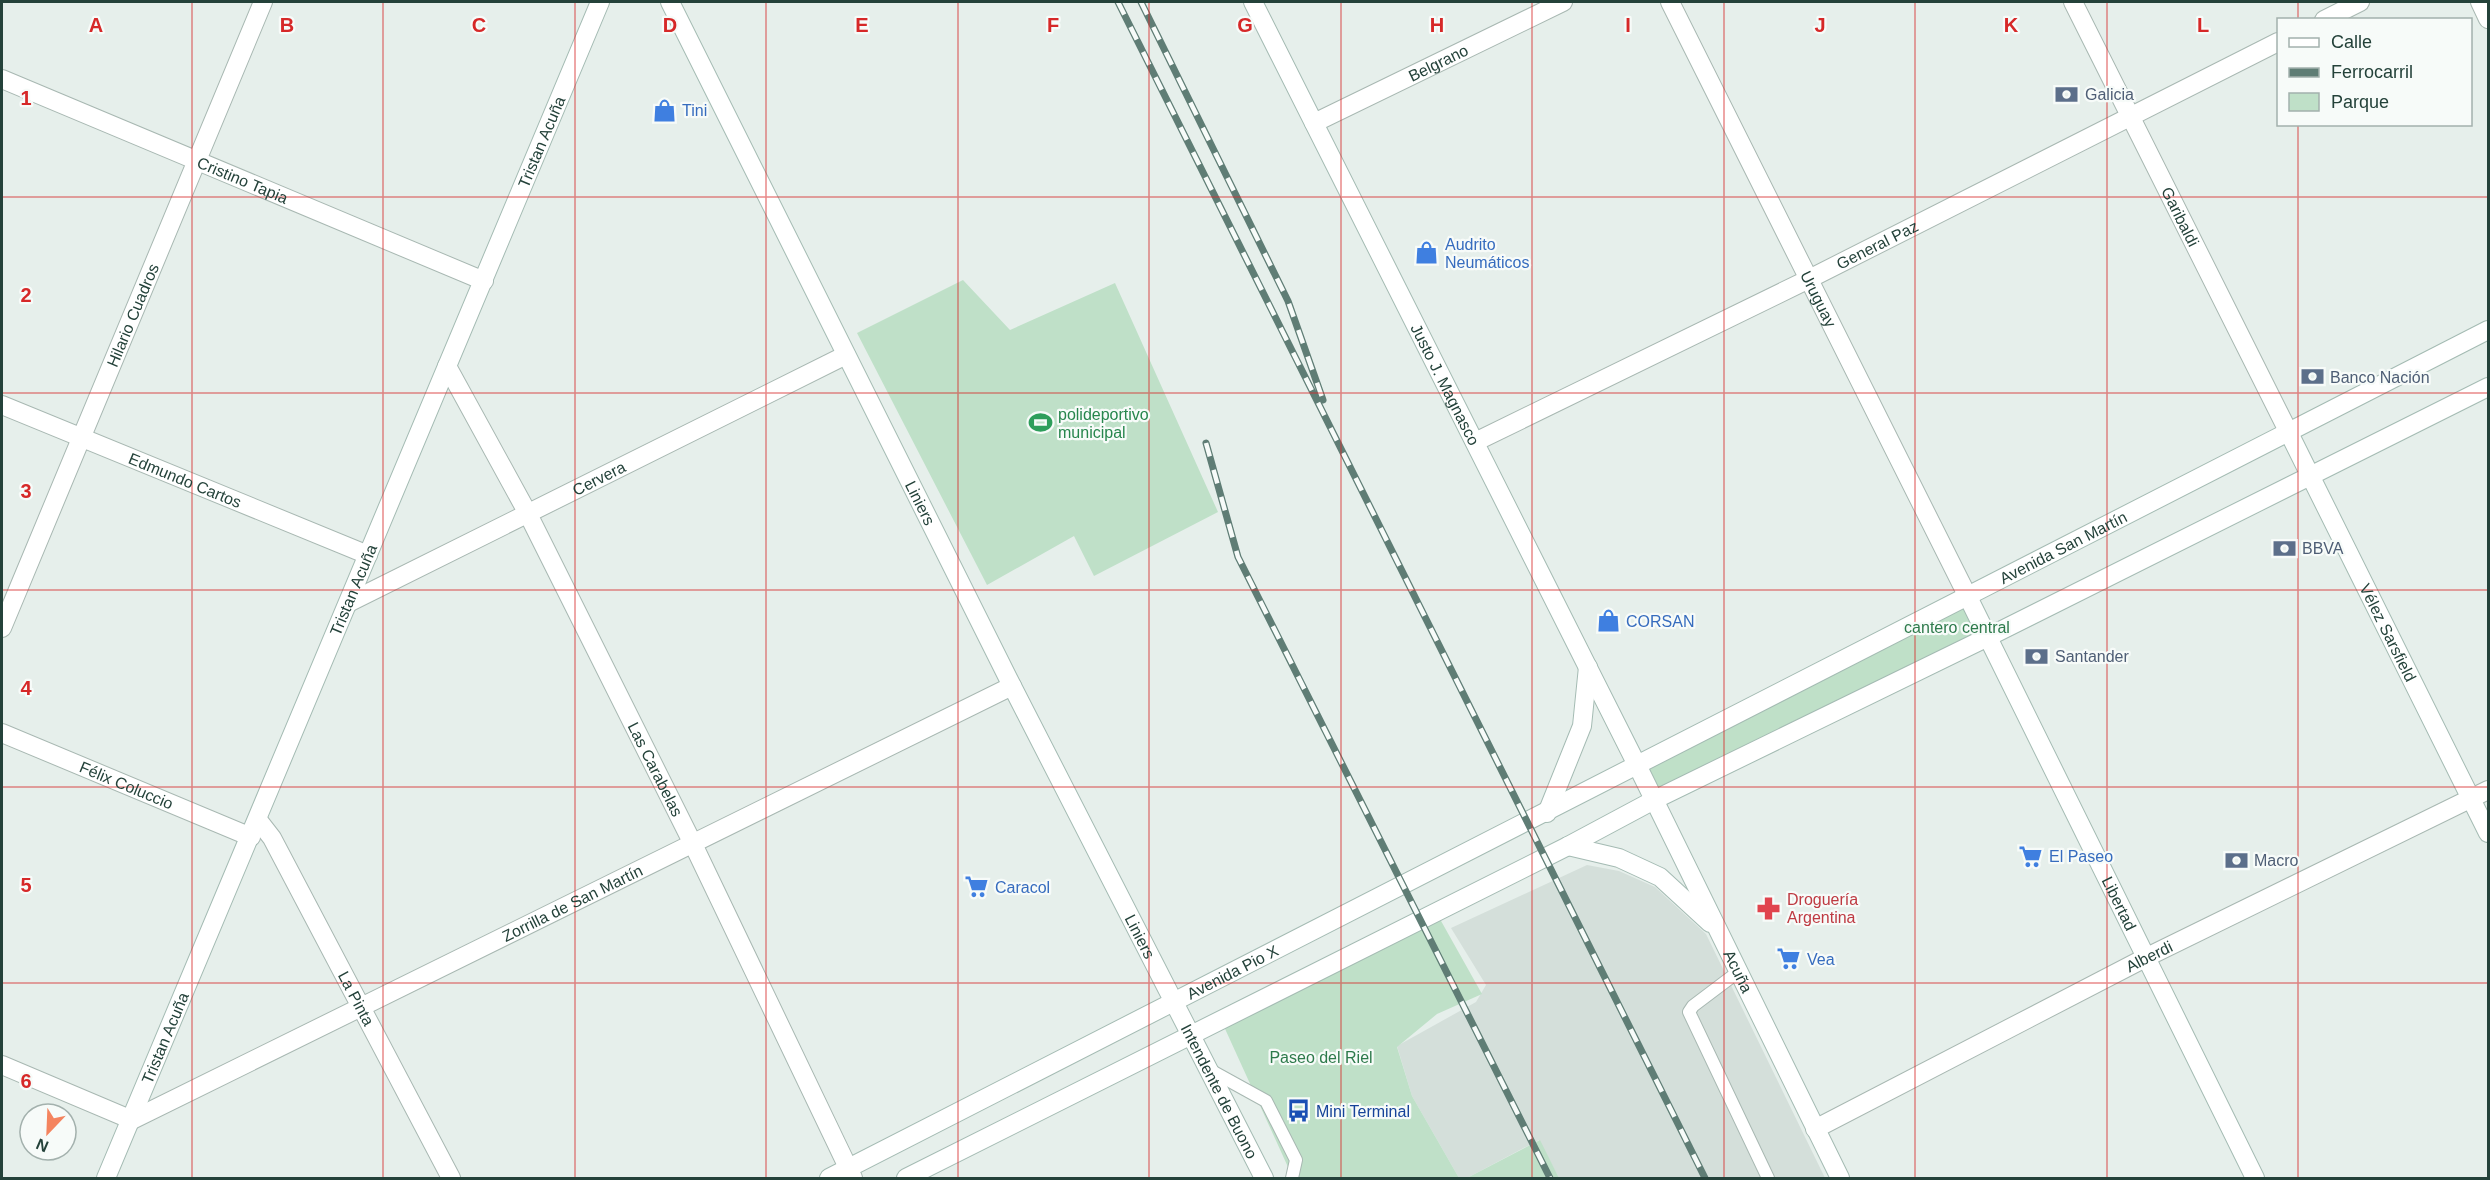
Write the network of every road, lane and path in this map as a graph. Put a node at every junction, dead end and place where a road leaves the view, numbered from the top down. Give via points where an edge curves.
1 (263, 2) edge
2 (600, 2) edge
3 (670, 2) edge
4 (1253, 2) edge
5 (1563, 2) edge
6 (1670, 2) edge
7 (2073, 2) edge
8 (2360, 2) edge
9 (2480, 2) edge
10 (2328, 18) edge
11 (2488, 19) edge
12 (2277, 43) edge
13 (2, 80) edge
14 (2131, 117) junction
15 (1314, 123) junction
16 (196, 161) junction
17 (1809, 279) junction
18 (484, 281) junction
19 (2488, 330) edge
20 (846, 356) junction
21 (447, 366) junction
22 (2488, 387) edge
23 (2, 405) edge
24 (2288, 431) junction
25 (80, 439) junction
26 (1475, 442) junction
27 (2312, 478) junction
28 (526, 512) junction
29 (368, 555) junction
30 (1967, 596) junction
31 (350, 602) junction
32 (2, 628) edge
33 (1988, 638) junction
34 (1588, 667) junction
35 (1012, 686) junction
36 (2, 733) edge
37 (1637, 765) junction
38 (2488, 790) edge
39 (2471, 799) junction
40 (1654, 800) junction
41 (1547, 813) junction
42 (258, 820) junction
43 (2488, 833) edge
44 (251, 837) junction
45 (693, 844) junction
46 (1568, 846) junction
47 (1718, 930) junction
48 (2145, 958) junction
49 (1738, 972) junction
50 (1175, 1002) junction
51 (361, 1008) junction
52 (1192, 1035) junction
53 (2, 1065) edge
54 (1208, 1069) junction
55 (132, 1120) junction
56 (1815, 1129) junction
57 (851, 1174) edge
58 (106, 1179) edge
59 (452, 1179) edge
60 (829, 1179) edge
61 (906, 1179) edge
62 (1264, 1179) edge
63 (1292, 1179) edge
64 (1768, 1179) edge
65 (1840, 1179) edge
66 (2255, 1179) edge

1 - 16 main road, Hilario Cuadros
2 - 18 main road, Tristan Acuña
3 - 20 main road, Liniers
4 - 15 main road, Justo J. Magnasco
5 - 15 main road, Belgrano
6 - 17 main road, Uruguay
7 - 14 main road, Garibaldi
8 - 10 main road
9 - 11 main road
12 - 14 main road, General Paz
13 - 16 main road, Cristino Tapia
14 - 17 main road, General Paz
14 - 24 main road, Garibaldi
15 - 26 main road, Justo J. Magnasco
16 - 18 main road, Cristino Tapia
16 - 25 main road, Hilario Cuadros
17 - 26 main road, General Paz
17 - 30 main road, Uruguay
18 - 21 main road, Tristan Acuña
19 - 24 main road, Avenida San Martín
20 - 28 main road, Cervera
20 - 35 main road, Liniers
21 - 28 main road, Las Carabelas
21 - 29 main road, Tristan Acuña
22 - 27 main road
23 - 25 main road, Edmundo Cartos
24 - 27 main road, Vélez Sarsfield
24 - 30 main road, Avenida San Martín
25 - 29 main road, Edmundo Cartos
25 - 32 main road, Hilario Cuadros
26 - 34 main road, Justo J. Magnasco
27 - 33 main road
27 - 39 main road, Vélez Sarsfield
28 - 31 main road, Cervera
28 - 45 main road, Las Carabelas
29 - 31 main road, Tristan Acuña
30 - 33 main road, Libertad
30 - 37 main road, Avenida San Martín
31 - 42 main road, Tristan Acuña
33 - 40 main road
33 - 48 main road, Libertad
34 - 37 main road, Justo J. Magnasco
34 - 41 main road via 1582,726
35 - 45 main road, Zorrilla de San Martín
35 - 50 main road, Liniers
36 - 44 main road, Félix Coluccio
37 - 40 main road, Acuña
37 - 41 main road, Avenida Pio X
38 - 39 main road, Alberdi
39 - 43 main road, Vélez Sarsfield
39 - 48 main road, Alberdi
40 - 46 main road
40 - 47 main road, Acuña
41 - 50 main road, Avenida Pio X
42 - 44 main road, Tristan Acuña
42 - 51 main road, La Pinta via 272,838
44 - 55 main road, Tristan Acuña
45 - 51 main road, Zorrilla de San Martín
45 - 57 main road, Las Carabelas
46 - 47 main road via 1619,858 1660,878
46 - 52 main road
47 - 49 main road, Acuña
48 - 56 main road, Alberdi
48 - 66 main road, Libertad
49 - 56 main road, Acuña
49 - 64 lane via 1689,1012
50 - 52 main road, Intendente de Buono
50 - 57 main road, Avenida Pio X
51 - 55 main road, Zorrilla de San Martín
51 - 59 main road, La Pinta
52 - 54 main road, Intendente de Buono
52 - 61 main road
53 - 55 main road
54 - 62 main road, Intendente de Buono
54 - 63 lane via 1266,1101 1296,1160
55 - 58 main road, Tristan Acuña
56 - 65 main road, Acuña
57 - 60 main road, Avenida Pio X

